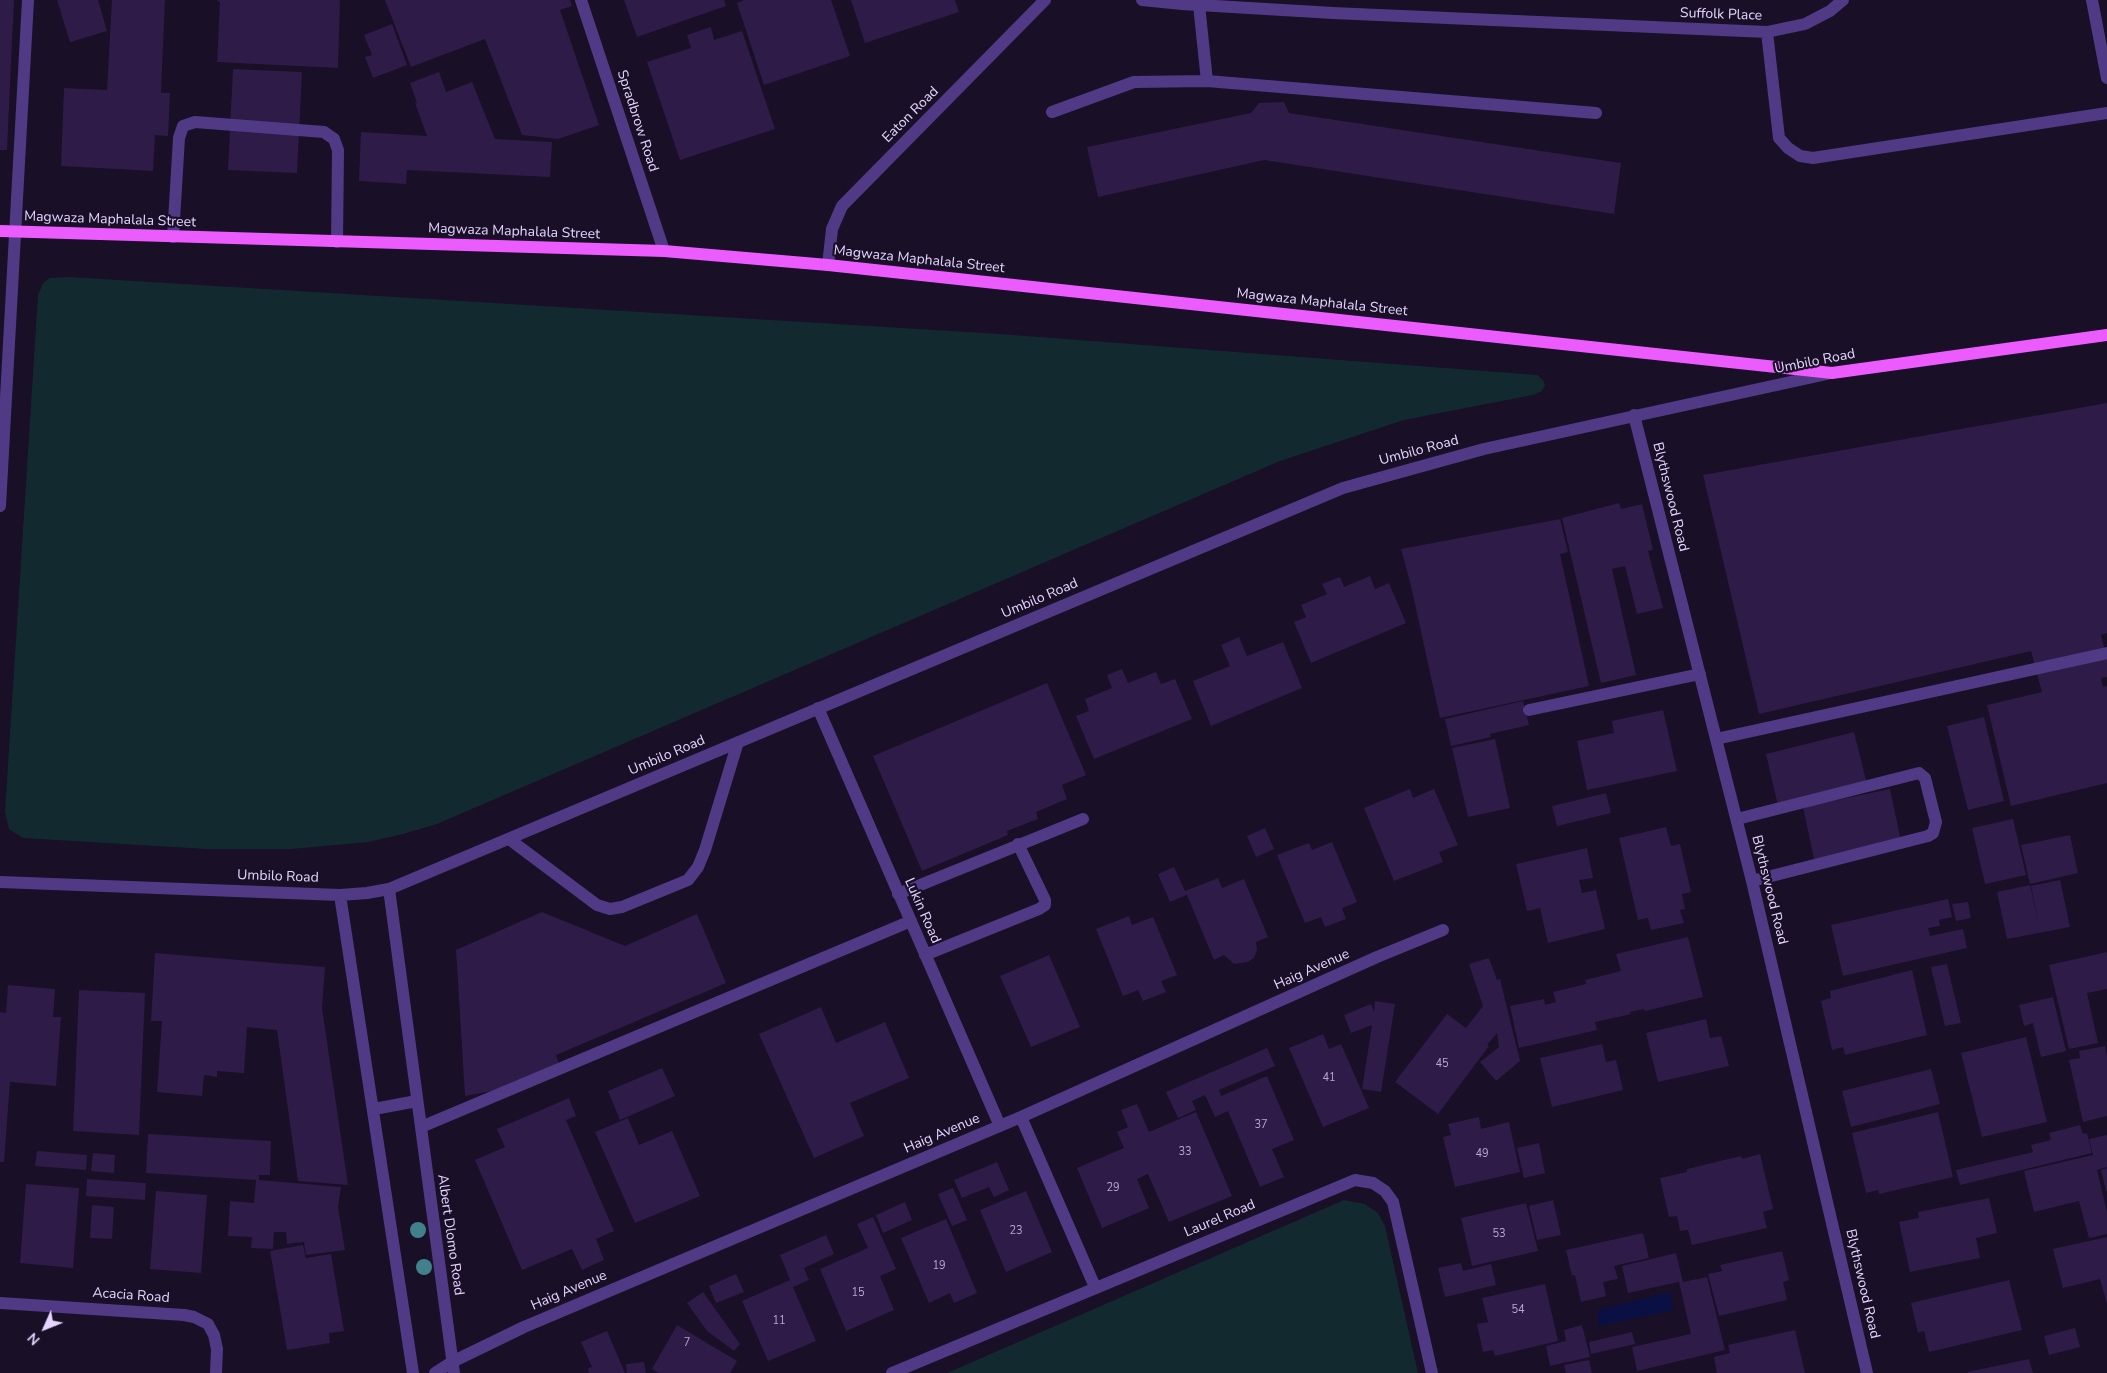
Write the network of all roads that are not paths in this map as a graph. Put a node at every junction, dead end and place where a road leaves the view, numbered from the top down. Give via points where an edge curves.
1 (28, 0) edge
2 (581, 0) edge
3 (1045, 0) edge
4 (1142, 0) edge
5 (1843, 0) edge
6 (2092, 0) edge
7 (1199, 5) junction
8 (1767, 32) junction
9 (2107, 78) edge
10 (1207, 81) junction
11 (1052, 112) dead end
12 (2107, 112) edge
13 (1596, 113) dead end
14 (0, 231) edge
15 (15, 232) junction
16 (174, 237) junction
17 (337, 242) junction
18 (664, 251) junction
19 (828, 265) junction
20 (2107, 335) edge
21 (1832, 373) junction
22 (1634, 415) junction
23 (0, 506) edge
24 (2107, 653) edge
25 (1700, 674) junction
26 (818, 708) junction
27 (1529, 710) dead end
28 (1716, 739) junction
29 (738, 742) junction
30 (1083, 819) dead end
31 (1737, 819) junction
32 (509, 839) junction
33 (1018, 844) junction
34 (1752, 881) junction
35 (0, 882) edge
36 (389, 889) junction
37 (898, 894) junction
38 (340, 895) junction
39 (911, 921) junction
40 (1443, 930) dead end
41 (925, 954) junction
42 (417, 1101) junction
43 (374, 1109) junction
44 (1021, 1117) junction
45 (1000, 1126) junction
46 (421, 1127) junction
47 (1095, 1287) junction
48 (0, 1303) edge
49 (453, 1368) edge
50 (216, 1373) edge
51 (413, 1373) edge
52 (435, 1373) edge
53 (892, 1373) edge
54 (1432, 1373) edge
55 (1867, 1373) edge

1 - 15 street
2 - 18 street, Spradbrow Road
3 - 19 street, Eaton Road via 842,206 832,229
4 - 7 street, Suffolk Place
5 - 8 street, Suffolk Place via 1805,24
6 - 9 street
7 - 8 street, Suffolk Place
7 - 10 street
8 - 12 street via 1779,138 1800,156 1813,158
10 - 11 street via 1134,82
10 - 13 street
14 - 15 main road, Magwaza Maphalala Street
15 - 16 main road, Magwaza Maphalala Street
15 - 23 street
16 - 17 main road, Magwaza Maphalala Street
16 - 17 street via 179,138 183,126 195,122 324,132 334,139 338,150
17 - 18 main road, Magwaza Maphalala Street
18 - 19 main road, Magwaza Maphalala Street
19 - 21 main road, Magwaza Maphalala Street
20 - 21 main road, Umbilo Road
21 - 22 street, Umbilo Road
22 - 25 street, Blythswood Road
22 - 26 street, Umbilo Road via 1484,449 1343,488
24 - 28 street
25 - 27 street
25 - 28 street, Blythswood Road
26 - 29 street, Umbilo Road
26 - 37 street, Lukin Road
28 - 31 street, Blythswood Road
29 - 32 street, Umbilo Road
29 - 32 street via 698,867 688,880 610,909 597,904
30 - 33 street
31 - 34 street, Blythswood Road
31 - 34 street via 1919,773 1926,778 1936,822 1933,833
32 - 36 street, Umbilo Road
33 - 37 street
33 - 41 street via 1045,905
34 - 55 street, Blythswood Road
35 - 38 street, Umbilo Road
36 - 38 street, Umbilo Road
36 - 42 street, Albert Dlomo Road
37 - 39 street, Lukin Road
38 - 43 street
39 - 41 street, Lukin Road
39 - 46 street
40 - 44 street, Haig Avenue
41 - 45 street, Lukin Road
42 - 43 street
42 - 46 street, Albert Dlomo Road
43 - 51 street
44 - 45 street, Haig Avenue
44 - 47 street
45 - 49 street, Haig Avenue via 524,1327
46 - 49 street, Albert Dlomo Road
47 - 53 street, Laurel Road
47 - 54 street, Laurel Road via 1336,1186 1355,1180 1373,1182 1393,1202
48 - 50 street, Acacia Road via 194,1317 208,1324 214,1335
49 - 52 street

